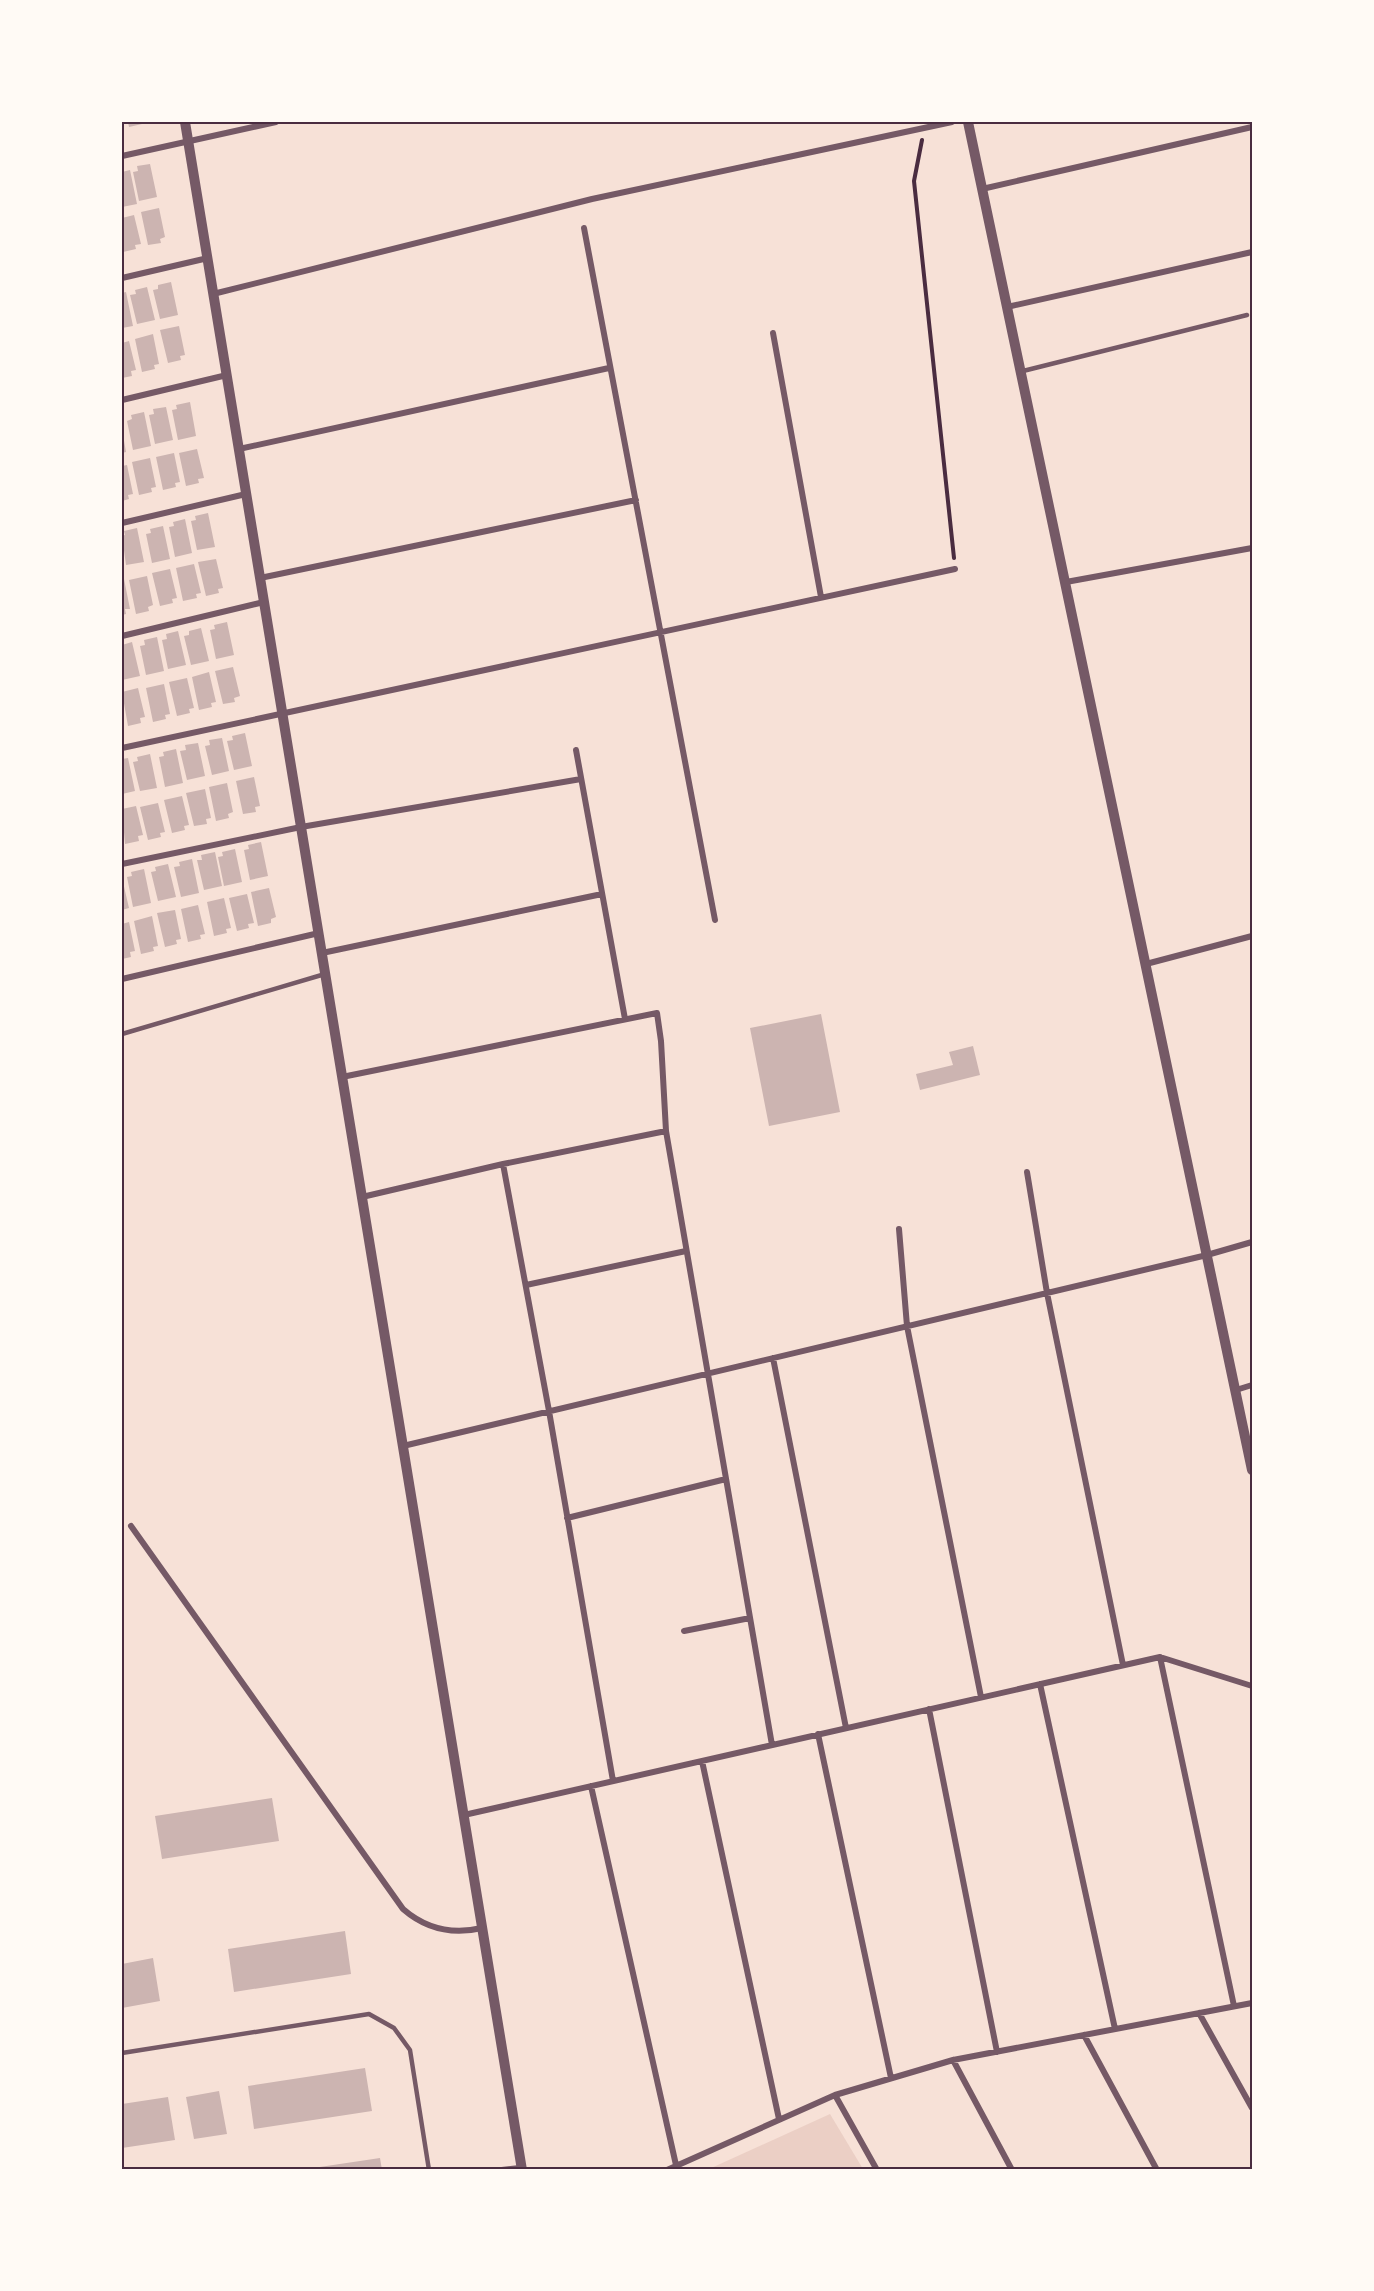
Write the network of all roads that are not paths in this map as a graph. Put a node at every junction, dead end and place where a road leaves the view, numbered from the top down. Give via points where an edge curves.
1 (185, 122) edge
2 (276, 122) edge
3 (952, 122) edge
4 (968, 122) edge
5 (1252, 127) edge
6 (188, 141) junction
7 (122, 156) edge
8 (982, 189) junction
9 (584, 228) dead end
10 (1252, 252) edge
11 (207, 258) junction
12 (122, 278) edge
13 (213, 294) junction
14 (1007, 307) junction
15 (1247, 315) dead end
16 (773, 333) dead end
17 (609, 368) junction
18 (1023, 371) junction
19 (227, 375) junction
20 (122, 400) edge
21 (239, 449) junction
22 (246, 494) junction
23 (636, 500) junction
24 (122, 524) edge
25 (1252, 549) edge
26 (956, 569) road end
27 (260, 578) junction
28 (1066, 582) junction
29 (821, 597) junction
30 (264, 602) junction
31 (659, 631) junction
32 (122, 636) edge
33 (282, 712) junction
34 (122, 748) edge
35 (576, 750) dead end
36 (581, 779) junction
37 (301, 827) junction
38 (122, 864) edge
39 (602, 894) junction
40 (715, 920) dead end
41 (319, 933) junction
42 (1252, 936) edge
43 (322, 953) junction
44 (1146, 964) junction
45 (325, 974) junction
46 (122, 979) edge
47 (625, 1019) junction
48 (122, 1034) edge
49 (342, 1077) junction
50 (666, 1131) junction
51 (503, 1164) junction
52 (1027, 1172) dead end
53 (362, 1197) junction
54 (899, 1229) dead end
55 (1252, 1242) edge
56 (686, 1251) junction
57 (1207, 1255) junction
58 (525, 1286) junction
59 (1047, 1293) junction
60 (907, 1326) junction
61 (773, 1358) junction
62 (708, 1374) junction
63 (1252, 1385) edge
64 (1236, 1390) junction
65 (549, 1411) junction
66 (403, 1446) junction
67 (1252, 1470) edge
68 (726, 1479) junction
69 (567, 1518) junction
70 (131, 1526) dead end
71 (750, 1618) junction
72 (684, 1631) dead end
73 (1160, 1657) junction
74 (1123, 1665) junction
75 (1040, 1684) junction
76 (1252, 1686) edge
77 (981, 1697) junction
78 (929, 1709) junction
79 (846, 1728) junction
80 (818, 1734) junction
81 (772, 1745) junction
82 (702, 1761) junction
83 (613, 1781) junction
84 (591, 1786) junction
85 (464, 1815) junction
86 (482, 1928) junction
87 (1252, 2003) edge
88 (1234, 2006) junction
89 (1199, 2013) junction
90 (1115, 2029) junction
91 (1084, 2035) junction
92 (997, 2052) junction
93 (122, 2053) edge
94 (952, 2060) junction
95 (891, 2078) junction
96 (835, 2095) junction
97 (1252, 2108) edge
98 (779, 2119) junction
99 (676, 2166) junction
100 (522, 2168) edge
101 (429, 2169) edge
102 (495, 2169) edge
103 (667, 2169) edge
104 (877, 2169) edge
105 (1012, 2169) edge
106 (1157, 2169) edge

1 - 6 street
2 - 6 street
3 - 13 street via 592,199
4 - 8 street
5 - 8 street
6 - 7 street
6 - 11 street
8 - 14 street
9 - 17 street
10 - 14 street
11 - 12 street
11 - 13 street
13 - 19 street
14 - 18 street
15 - 18 lane
16 - 29 street
17 - 21 street
17 - 23 street
18 - 28 street
19 - 20 street
19 - 21 street
21 - 22 street
22 - 24 street
22 - 27 street
23 - 27 street
23 - 31 street
25 - 28 street
26 - 29 street
27 - 30 street
28 - 44 street
29 - 31 street
30 - 32 street
30 - 33 street
31 - 33 street
31 - 40 street
33 - 34 street
33 - 37 street
35 - 36 street
36 - 37 street
36 - 39 street
37 - 38 street
37 - 41 street
39 - 43 street
39 - 47 street
41 - 43 street
41 - 46 street
42 - 44 street
43 - 45 street
44 - 57 street
45 - 48 lane
45 - 49 street
47 - 49 street
47 - 50 street via 657,1013
49 - 53 street
50 - 51 street
50 - 56 street
51 - 53 street
51 - 58 street
52 - 59 street
53 - 66 street
54 - 60 street
55 - 57 street
56 - 58 street
56 - 62 street
57 - 59 street
57 - 64 street
58 - 65 street
59 - 60 street
59 - 74 street
60 - 61 street
60 - 77 street
61 - 62 street
61 - 79 street
62 - 65 street
62 - 68 street
63 - 64 street
64 - 67 street
65 - 66 street
65 - 69 street
66 - 85 street
68 - 69 street
68 - 71 street
69 - 83 street
70 - 86 street via 403,1909 444,1930
71 - 72 street
71 - 81 street
73 - 74 street
73 - 76 street
73 - 88 street
74 - 75 street
75 - 77 street
75 - 90 street
77 - 78 street
78 - 79 street
78 - 92 street
79 - 80 street
80 - 81 street
80 - 95 street
81 - 82 street
82 - 83 street
82 - 98 street
83 - 84 street
84 - 85 street
84 - 99 street
85 - 86 street
86 - 100 street
87 - 88 street
88 - 89 street
89 - 90 street
89 - 97 street
90 - 91 street
91 - 92 street
91 - 106 street
92 - 94 street
93 - 101 lane via 369,2014 394,2028 410,2050
94 - 95 street
94 - 105 street
95 - 96 street
96 - 98 street
96 - 104 street
98 - 99 street
99 - 103 street
100 - 102 lane

